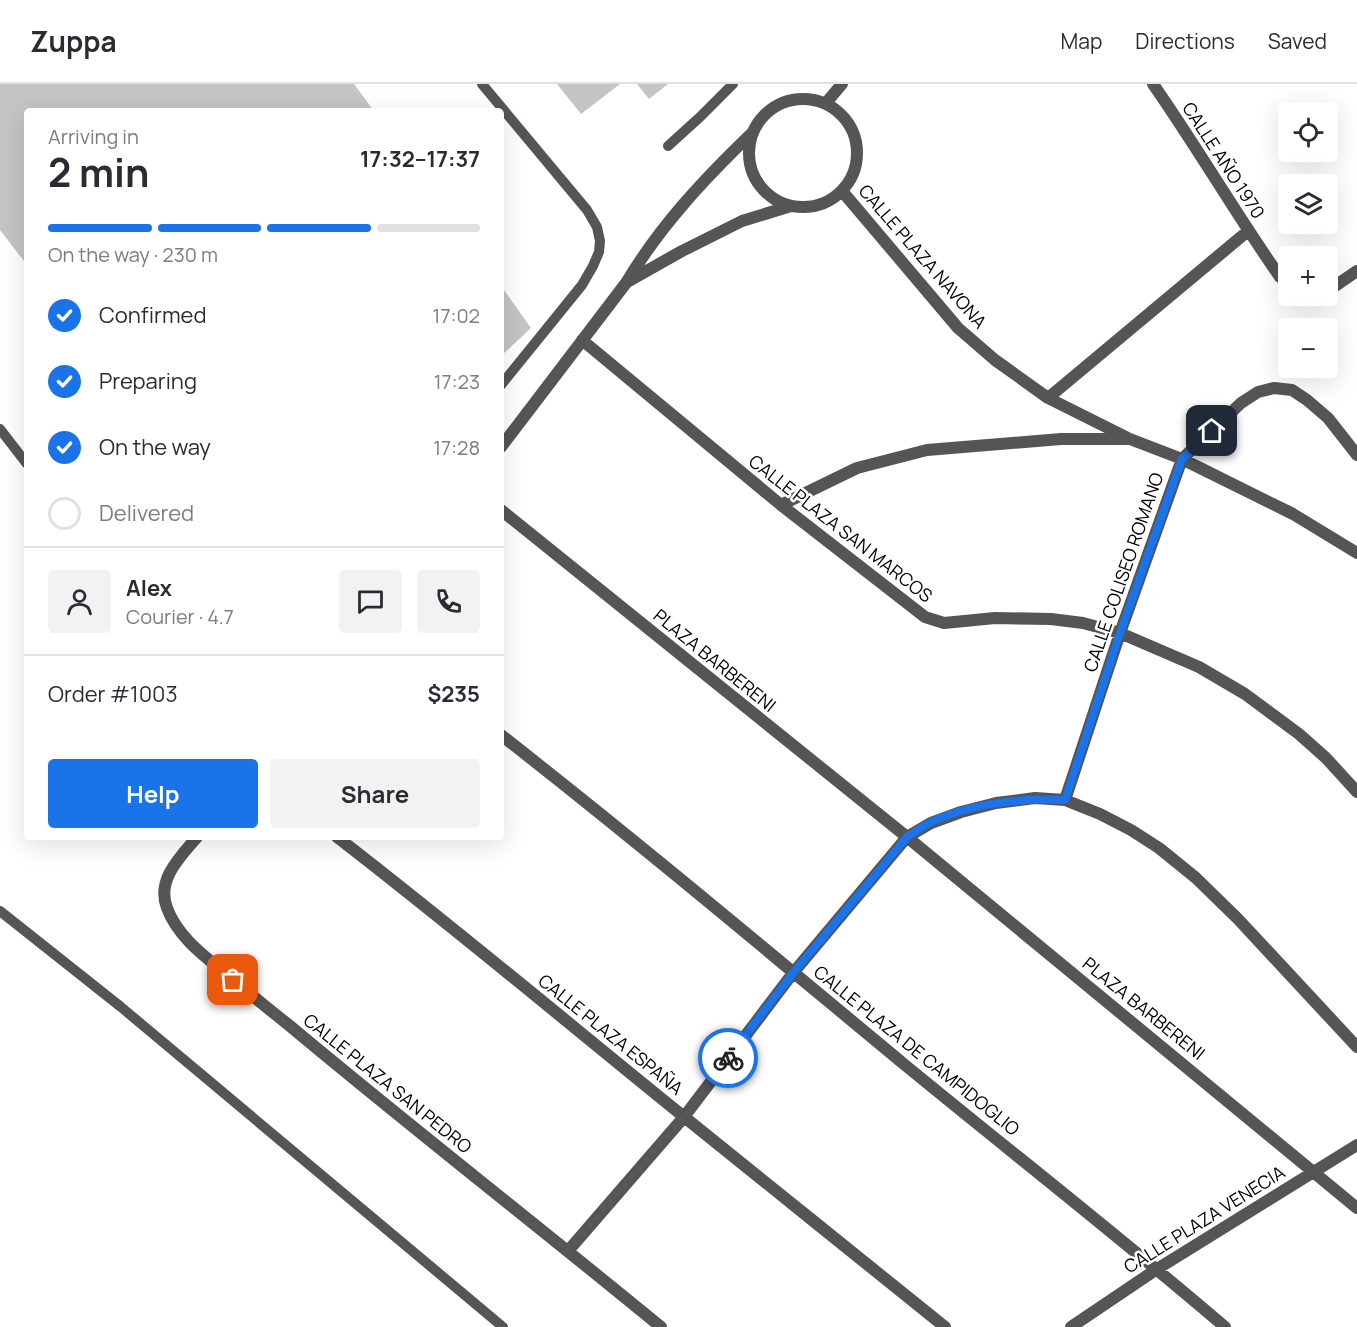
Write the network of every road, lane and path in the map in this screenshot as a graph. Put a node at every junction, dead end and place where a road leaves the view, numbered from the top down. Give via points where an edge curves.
1 (483, 84) edge
2 (733, 84) edge
3 (842, 84) edge
4 (1153, 84) edge
5 (826, 103) junction
6 (503, 108) edge
7 (504, 109) edge
8 (752, 133) junction
9 (668, 146) dead end
10 (842, 191) junction
11 (791, 206) junction
12 (1248, 231) junction
13 (1357, 271) edge
14 (1278, 274) edge
15 (626, 283) junction
16 (1338, 283) edge
17 (582, 340) junction
18 (504, 381) edge
19 (1048, 398) junction
20 (0, 429) edge
21 (1130, 439) junction
22 (504, 443) edge
23 (1357, 455) edge
24 (1182, 459) junction
25 (24, 460) edge
26 (781, 505) junction
27 (504, 512) edge
28 (1357, 553) edge
29 (1120, 633) junction
30 (504, 737) edge
31 (1357, 792) edge
32 (1065, 800) junction
33 (907, 837) junction
34 (194, 840) edge
35 (341, 840) edge
36 (0, 911) edge
37 (793, 973) junction
38 (1357, 1047) edge
39 (684, 1117) junction
40 (1357, 1145) edge
41 (1314, 1172) junction
42 (1357, 1208) edge
43 (568, 1251) junction
44 (1157, 1269) junction
45 (503, 1327) edge
46 (661, 1327) edge
47 (945, 1327) edge
48 (1071, 1327) edge
49 (1225, 1327) edge

1 - 6 lane
2 - 9 lane
3 - 5 street
4 - 12 street, CALLE AÑO 1970
5 - 8 street via 791,100 775,106
5 - 10 street via 851,126 857,143 858,160
7 - 18 lane via 588,210 600,241 582,285
8 - 11 street via 749,151 760,186
8 - 15 street via 667,224
10 - 11 street via 827,202
10 - 19 street, CALLE PLAZA NAVONA via 958,328
11 - 15 street via 742,222
12 - 14 street, CALLE AÑO 1970
12 - 19 street
13 - 16 street
15 - 17 street
17 - 22 street
17 - 26 street, CALLE PLAZA SAN MARCOS
19 - 21 street, CALLE PLAZA NAVONA
20 - 25 lane
21 - 24 street, CALLE PLAZA NAVONA
21 - 26 street, CALLE PLAZA NAVONA via 1061,439 927,450 856,468
23 - 24 street via 1328,418 1307,400 1292,390 1274,388 1241,403
24 - 28 street, CALLE PLAZA NAVONA via 1293,514
24 - 29 street, CALLE COLISEO ROMANO
26 - 29 street, CALLE PLAZA SAN MARCOS via 934,621 1051,619
27 - 33 street, PLAZA BARBERENI
29 - 31 street, CALLE PLAZA SAN MARCOS via 1200,667 1245,694 1308,742
29 - 32 street, CALLE COLISEO ROMANO
30 - 37 street, CALLE PLAZA DE CAMPIDOGLIO
32 - 33 street via 1035,798 996,803 931,823
32 - 38 street via 1131,830 1196,878
33 - 37 street
33 - 41 street, PLAZA BARBERENI
34 - 43 street, CALLE PLAZA SAN PEDRO via 167,877 163,892 166,908 179,930 198,951
35 - 39 street, CALLE PLAZA ESPAÑA
36 - 45 lane
37 - 39 street
37 - 44 street, CALLE PLAZA DE CAMPIDOGLIO
39 - 43 street
39 - 47 street, CALLE PLAZA ESPAÑA
40 - 41 street, CALLE PLAZA VENECIA
41 - 42 street, PLAZA BARBERENI
41 - 44 street, CALLE PLAZA VENECIA
43 - 46 street, CALLE PLAZA SAN PEDRO
44 - 48 street, CALLE PLAZA VENECIA
44 - 49 street, CALLE PLAZA DE CAMPIDOGLIO

